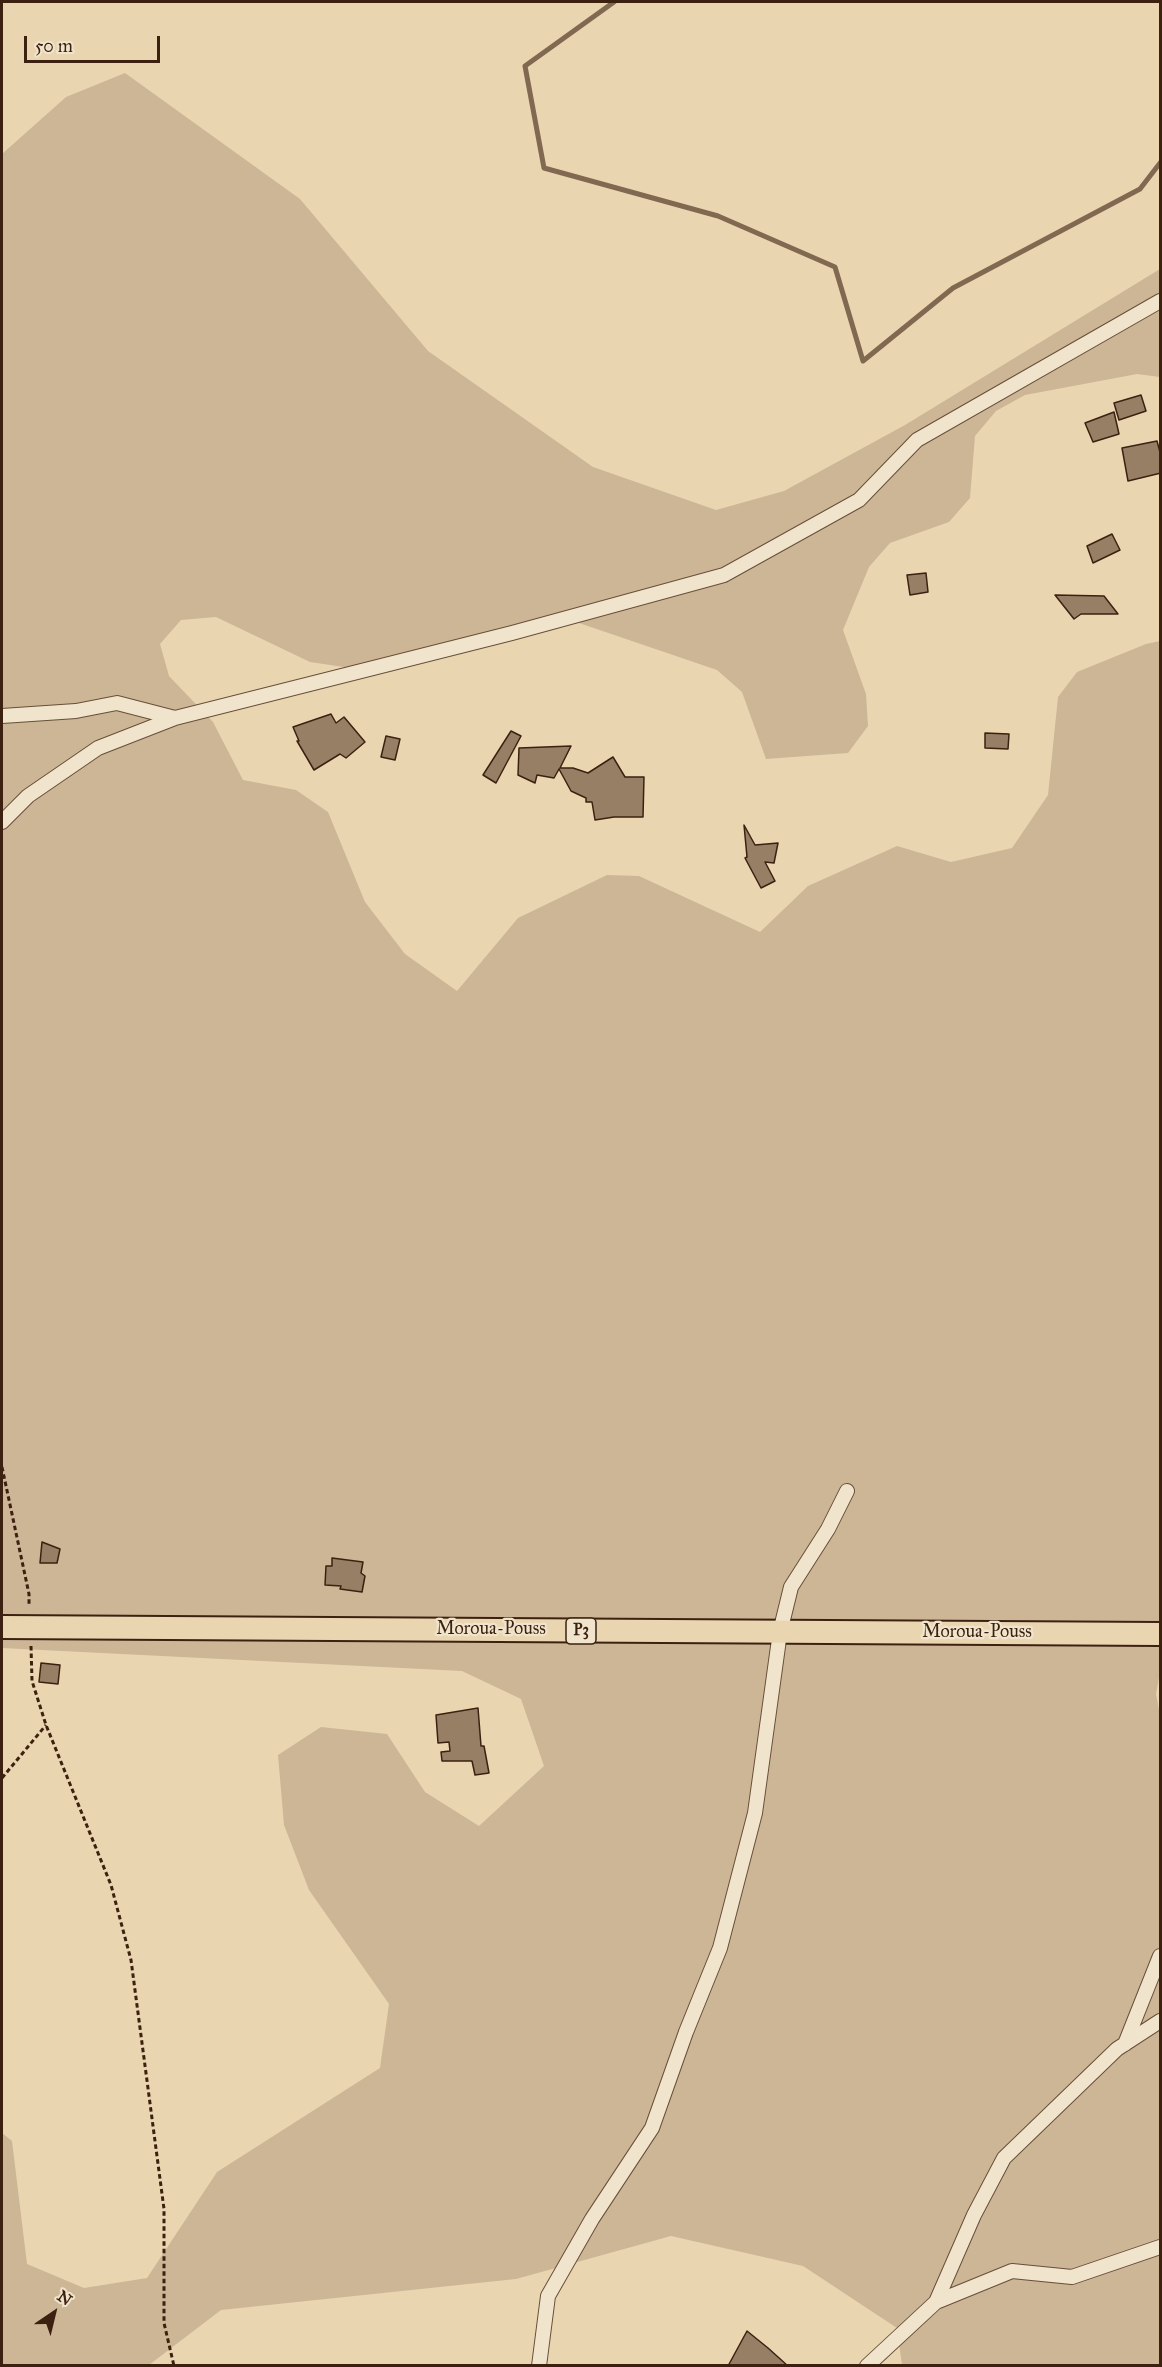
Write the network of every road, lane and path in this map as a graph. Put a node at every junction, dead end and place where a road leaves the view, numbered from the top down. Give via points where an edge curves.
1 (1161, 301) edge
2 (2, 716) edge
3 (175, 718) junction
4 (2, 822) edge
5 (2, 1467) edge
6 (847, 1491) dead end
7 (2, 1627) edge
8 (30, 1627) junction
9 (780, 1632) junction
10 (1161, 1634) edge
11 (46, 1725) junction
12 (2, 1778) edge
13 (1161, 1956) edge
14 (1161, 2021) edge
15 (1125, 2044) junction
16 (1161, 2247) edge
17 (936, 2302) junction
18 (174, 2366) edge
19 (539, 2366) edge
20 (867, 2366) edge

1 - 3 street via 917,440 859,500 724,575
2 - 3 street via 76,711 117,703
3 - 4 street via 98,748 28,796
5 - 8 path via 29,1594
6 - 9 street via 791,1587
7 - 8 main road, Moroua-Pouss / P3
8 - 9 main road, Moroua-Pouss / P3
8 - 11 path via 33,1681
9 - 10 main road, Moroua-Pouss / P3
9 - 19 street via 755,1813 720,1948 652,2128 592,2219 548,2296
11 - 12 path
11 - 18 path via 111,1885 132,1960 164,2209 164,2323
13 - 15 street
14 - 15 street
15 - 17 street via 1004,2158
16 - 17 street via 1072,2277 1012,2271
17 - 20 street

